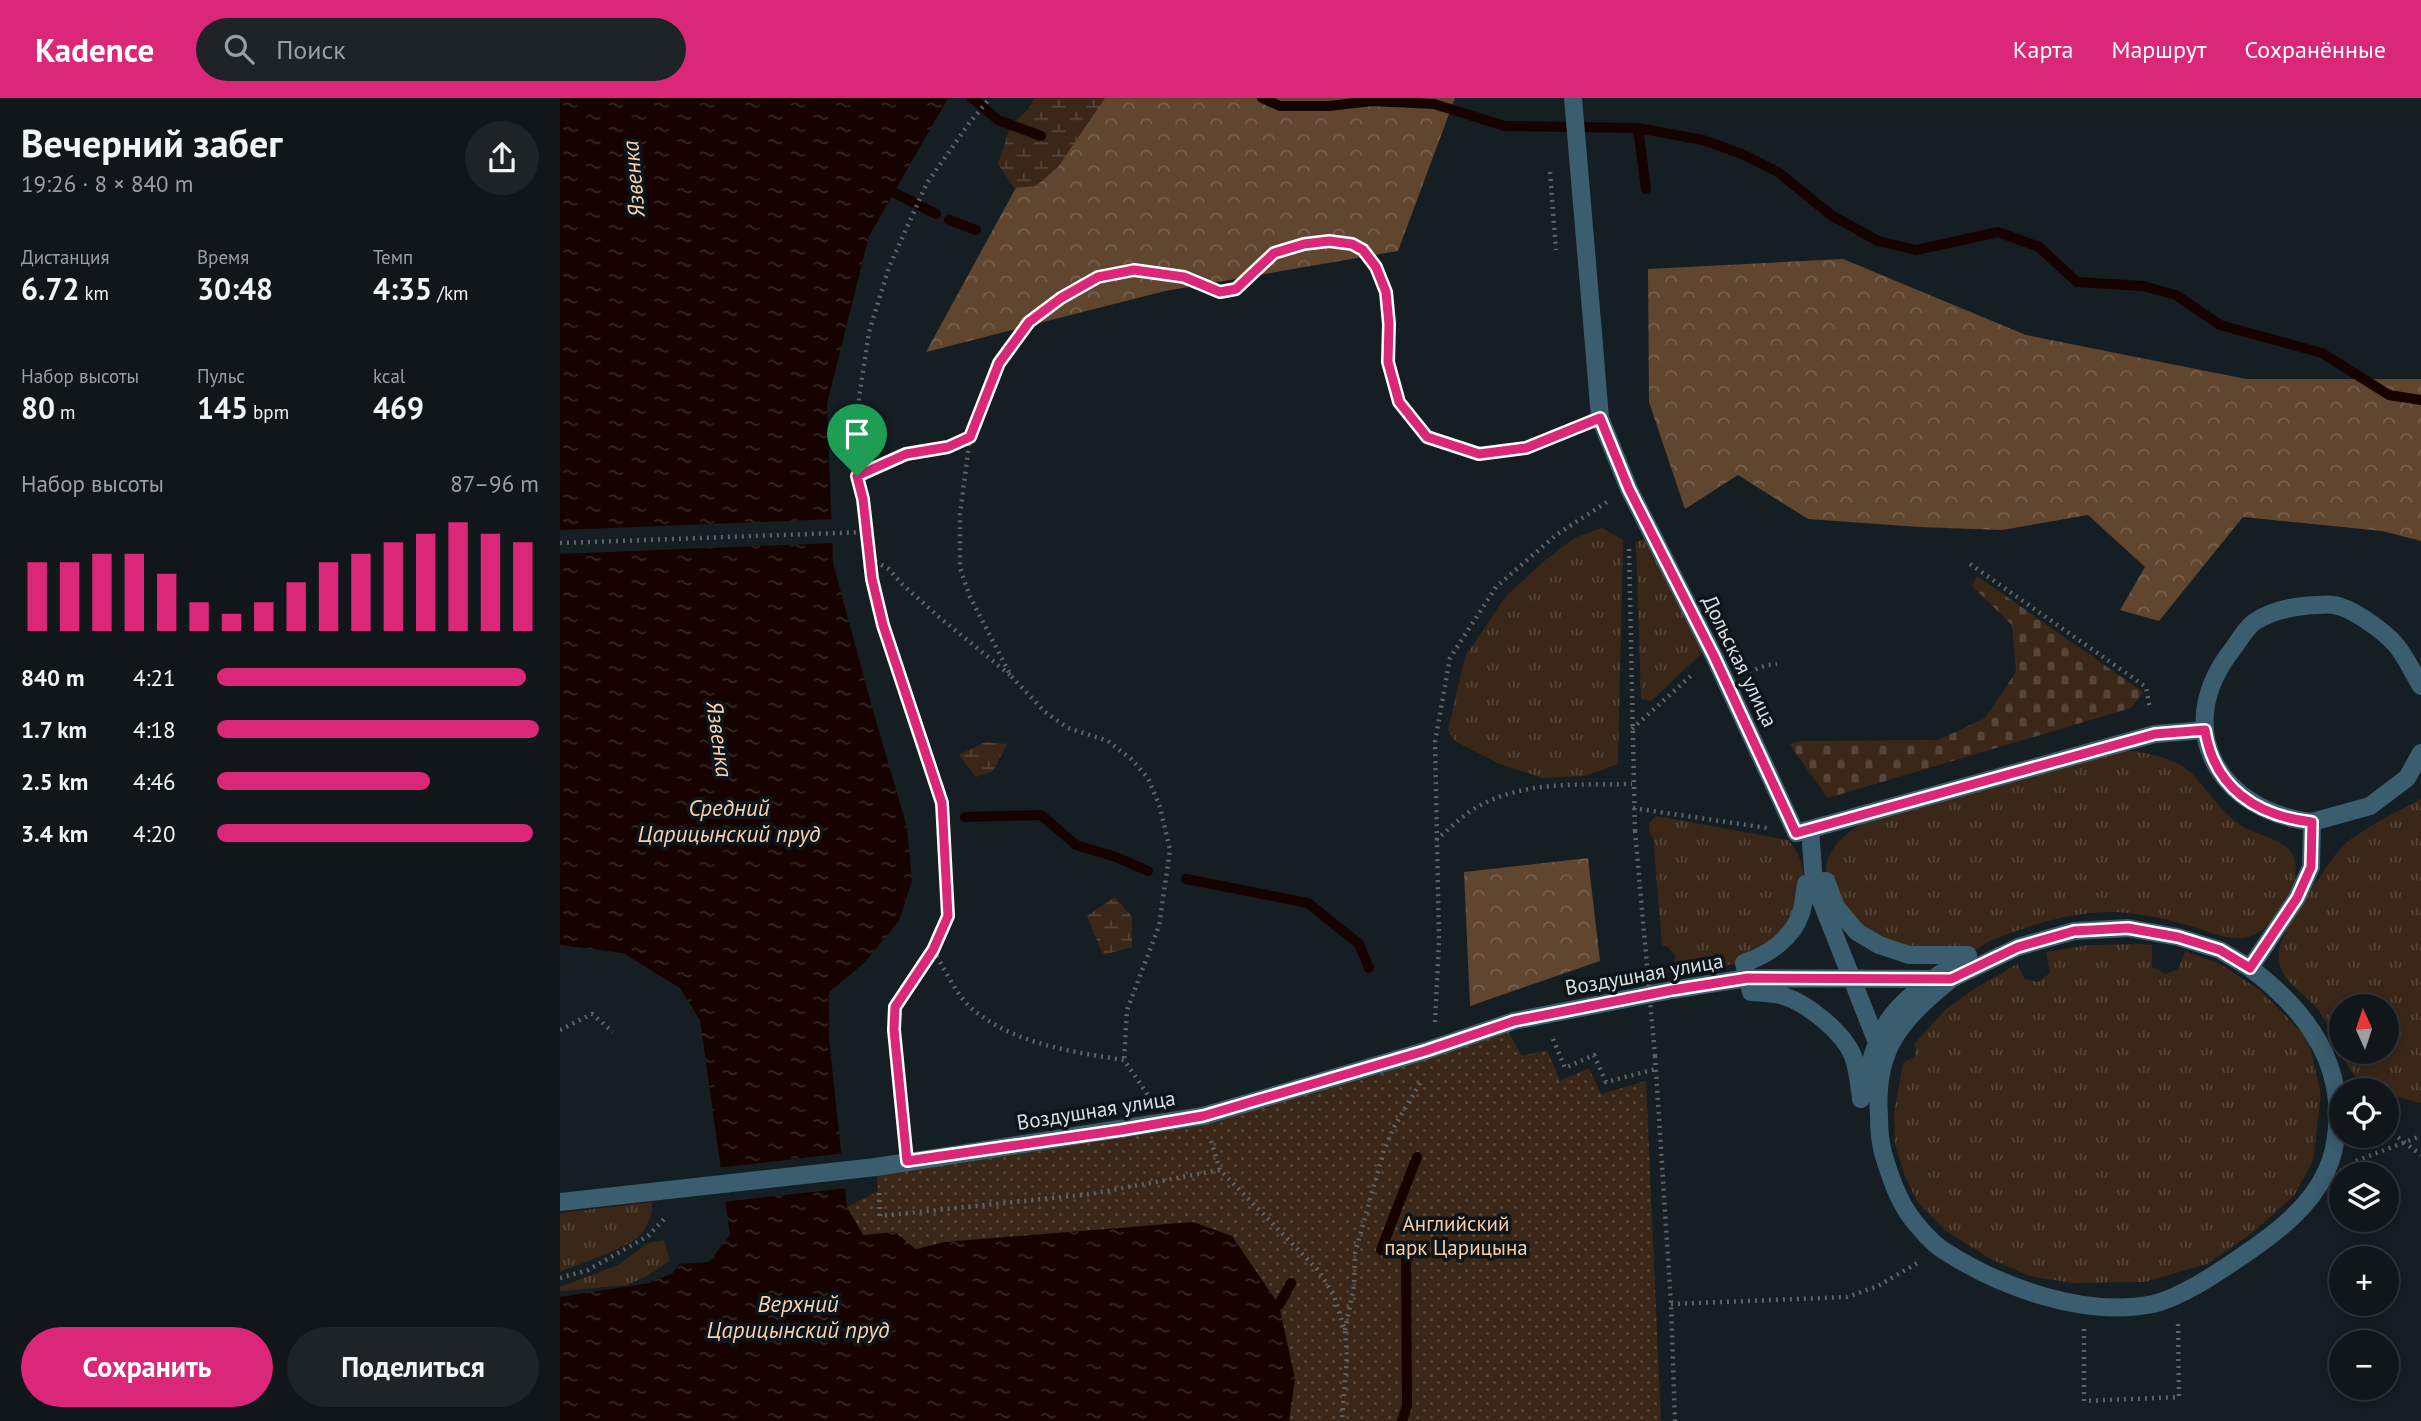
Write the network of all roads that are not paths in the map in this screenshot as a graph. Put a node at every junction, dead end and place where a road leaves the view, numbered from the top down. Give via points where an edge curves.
1 (1573, 98) edge
2 (2421, 686) edge
3 (2205, 730) junction
4 (2421, 753) edge
5 (2312, 822) junction
6 (1803, 831) junction
7 (1814, 883) junction
8 (2250, 968) junction
9 (1748, 978) junction
10 (1852, 979) junction
11 (1942, 979) junction
12 (1880, 1052) junction
13 (560, 1202) edge

1 - 6 street, Дольская улица, bridge via 1600,418 1629,489
2 - 3 street via 2395,644 2368,621 2335,605 2292,606 2254,622 2223,661 2209,694
3 - 5 street via 2216,766 2235,792 2261,809
3 - 6 street via 2155,734
4 - 5 street via 2407,778 2370,806
5 - 8 street via 2311,867 2297,898
6 - 7 street
7 - 9 street via 1806,884 1801,913 1788,937 1761,958 1744,963
7 - 10 street
7 - 11 street via 1826,881 1836,907 1857,932 1879,946 1909,955 1968,955
8 - 11 street, Воздушная улица via 2220,950 2128,928 2074,931 2018,947
8 - 12 street, Воздушная улица via 2274,986 2314,1032 2330,1063 2337,1090 2336,1143 2326,1173 2303,1205 2273,1234 2207,1280 2154,1304 2112,1307 2066,1302 2009,1285 1941,1249 1912,1219 1893,1185 1880,1143
9 - 10 street, Воздушная улица
9 - 12 street via 1751,992 1791,999 1829,1024 1852,1053 1861,1099
9 - 13 street, Воздушная улица via 1514,1021 1203,1116 872,1167
10 - 11 street, Воздушная улица
10 - 12 street
11 - 12 street

